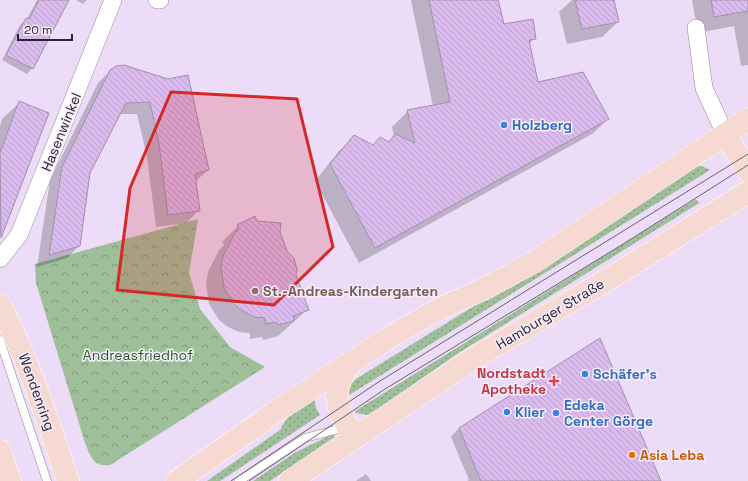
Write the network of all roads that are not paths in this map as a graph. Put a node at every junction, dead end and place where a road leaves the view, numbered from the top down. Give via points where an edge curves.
1 (113, 0) edge
2 (696, 28) dead end
3 (748, 119) edge
4 (725, 134) junction
5 (748, 171) edge
6 (748, 192) edge
7 (0, 259) edge
8 (0, 305) edge
9 (0, 340) edge
10 (353, 361) junction
11 (350, 432) junction
12 (0, 451) edge
13 (10, 481) edge
14 (47, 481) edge
15 (68, 481) edge
16 (177, 481) edge
17 (239, 481) edge
18 (290, 481) edge

1 - 7 street, Hasenwinkel via 19,235
2 - 4 street via 704,88
3 - 4 main road
4 - 5 main road
4 - 10 main road via 534,262 484,289 439,309
6 - 11 main road, Hamburger Straße via 612,277 468,362 382,419
8 - 15 main road, Wendenring via 41,398
9 - 14 lane
10 - 11 main road via 339,382 336,394 338,409
10 - 16 main road
11 - 17 lane via 305,438
11 - 18 main road, Hamburger Straße
12 - 13 main road

